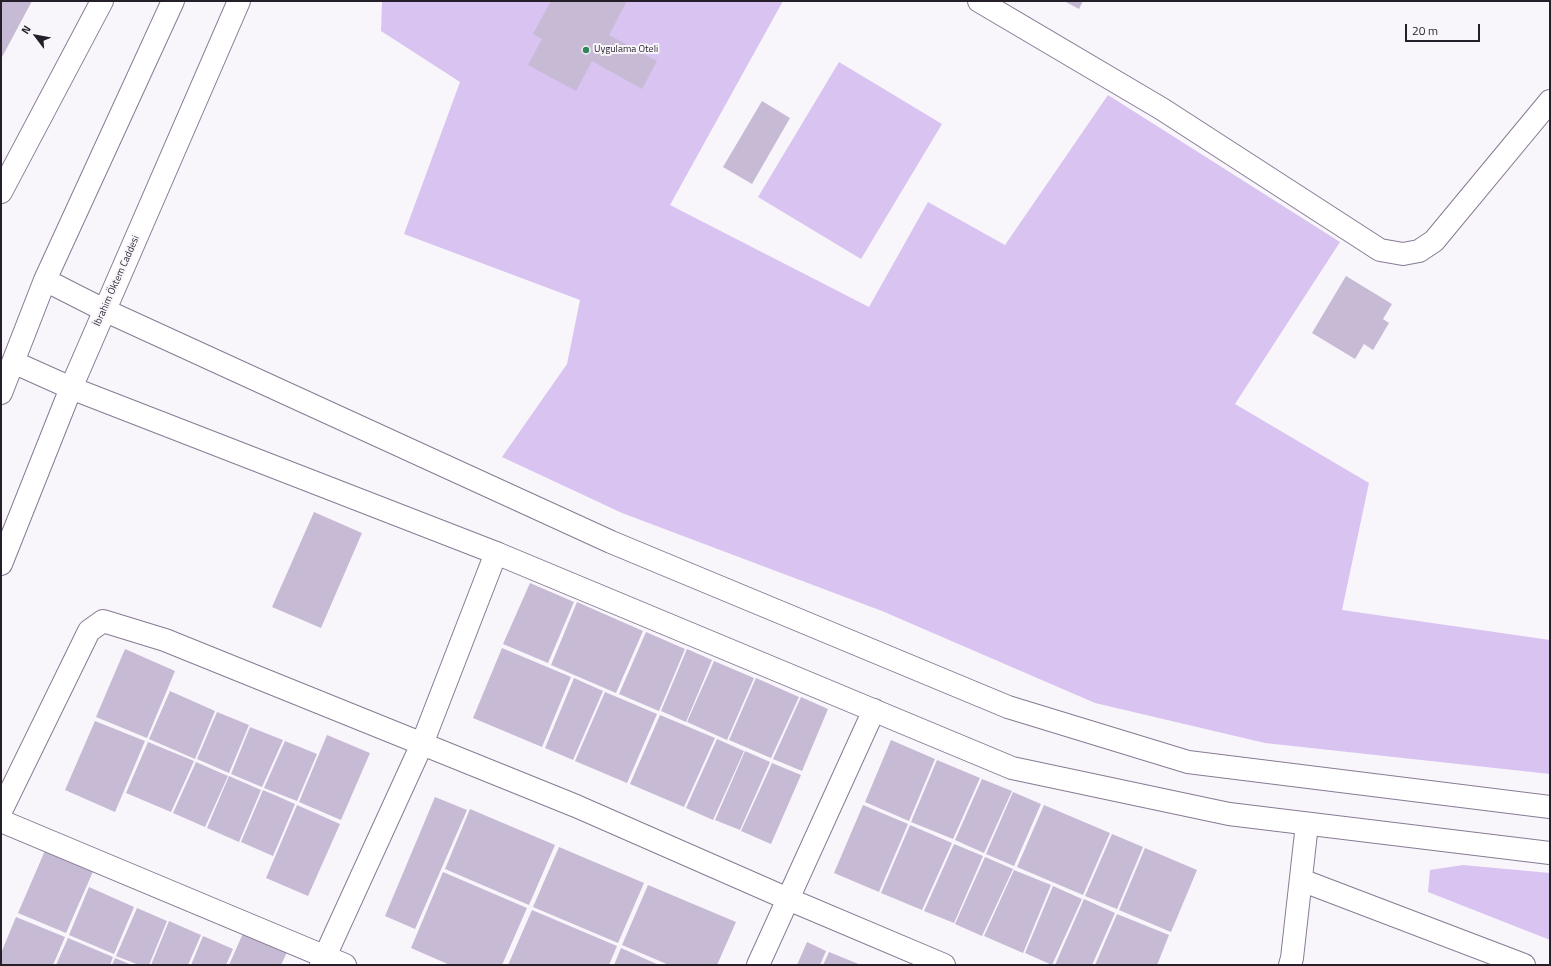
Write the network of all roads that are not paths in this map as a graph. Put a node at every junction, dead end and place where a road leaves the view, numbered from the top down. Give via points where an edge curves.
1 (102, 1) edge
2 (173, 1) edge
3 (239, 1) edge
4 (979, 1) edge
5 (1550, 101) edge
6 (1, 192) edge
7 (45, 280) junction
8 (104, 310) junction
9 (13, 362) junction
10 (71, 388) junction
11 (1, 394) edge
12 (496, 553) junction
13 (1, 564) edge
14 (874, 710) junction
15 (422, 744) junction
16 (1550, 807) edge
17 (1, 812) edge
18 (1, 821) edge
19 (1308, 824) junction
20 (1550, 853) edge
21 (1301, 880) junction
22 (788, 899) junction
23 (323, 961) edge
24 (345, 965) edge
25 (758, 965) edge
26 (944, 965) edge
27 (1290, 965) edge
28 (1524, 965) edge

1 - 6 main road
2 - 7 main road
3 - 8 main road, İbrahim Öktem Caddesi
4 - 5 main road via 1162,109 1380,250 1403,254 1419,251 1434,241
7 - 8 main road
7 - 9 main road
8 - 10 main road, İbrahim Öktem Caddesi
8 - 16 main road via 611,542 1008,707 1188,762
9 - 10 main road
9 - 11 main road
10 - 12 main road
10 - 13 main road, İbrahim Öktem Caddesi
12 - 14 main road
12 - 15 main road
14 - 19 main road via 1012,768 1229,814
14 - 22 main road
15 - 17 main road via 165,640 103,621 89,631
15 - 22 main road via 576,806
15 - 23 main road
18 - 23 main road
19 - 20 main road
19 - 21 main road
21 - 27 main road
21 - 28 main road
22 - 25 main road
22 - 26 main road
23 - 24 main road

